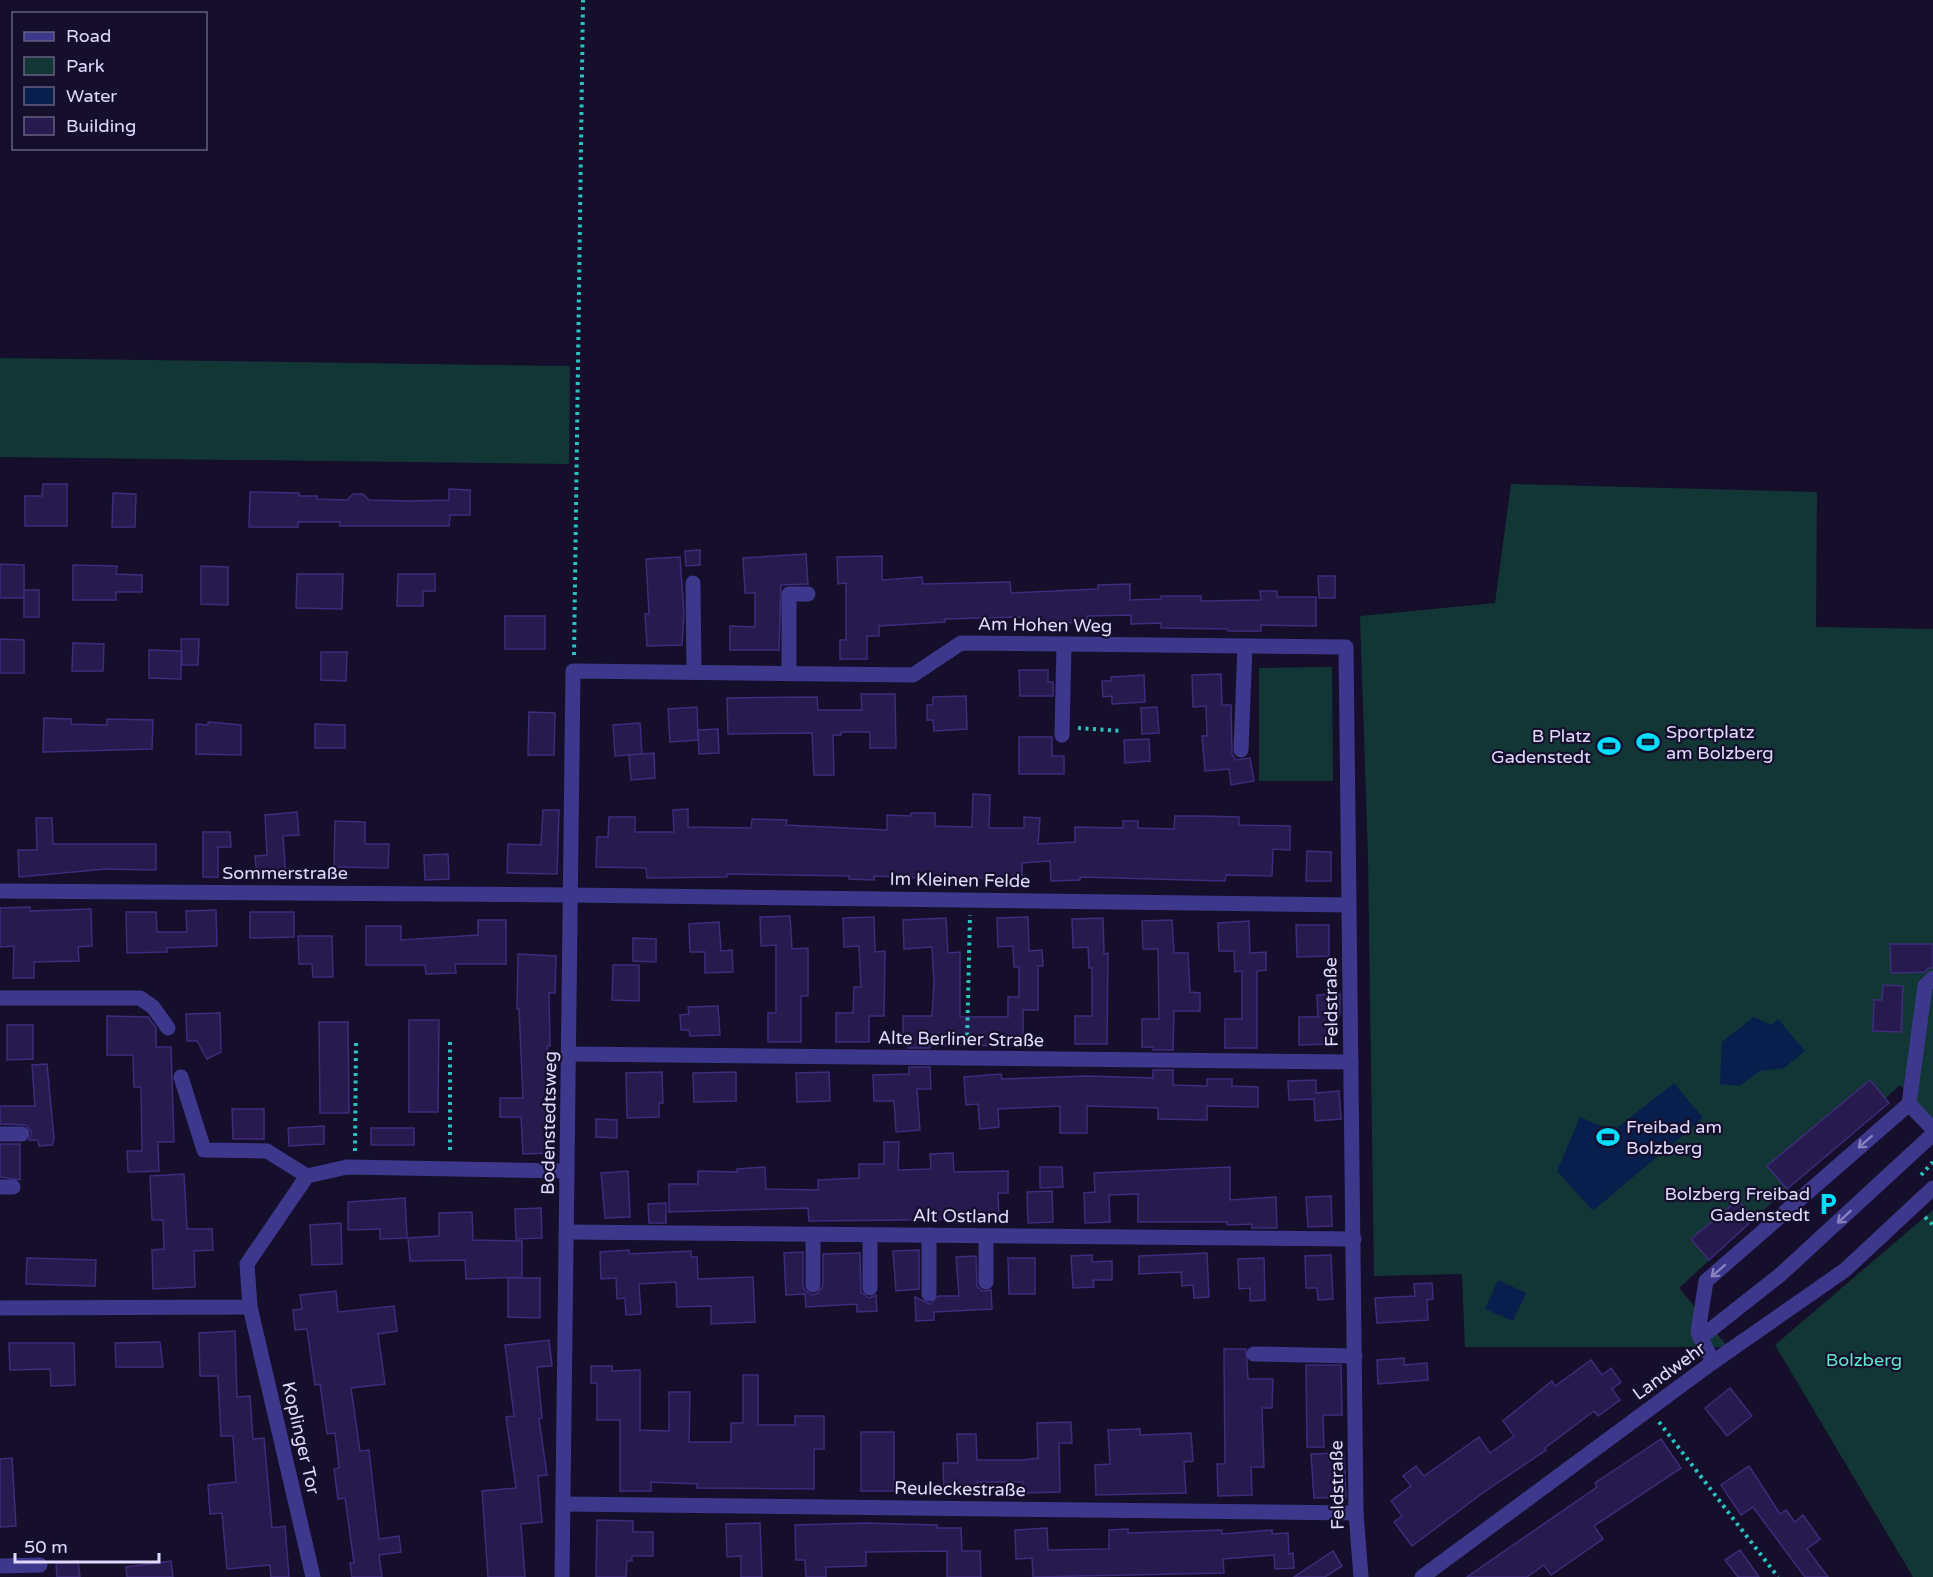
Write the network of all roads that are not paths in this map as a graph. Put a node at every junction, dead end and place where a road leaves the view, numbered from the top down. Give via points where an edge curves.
1 (693, 583) dead end
2 (808, 594) dead end
3 (1064, 644) junction
4 (1245, 646) junction
5 (1346, 647) joint
6 (573, 670) joint
7 (694, 672) junction
8 (789, 673) junction
9 (1062, 731) road end
10 (1241, 750) dead end
11 (0, 891) edge
12 (569, 895) junction
13 (1349, 905) junction
14 (1933, 978) edge
15 (0, 998) edge
16 (168, 1028) dead end
17 (570, 1054) junction
18 (1351, 1062) junction
19 (182, 1077) dead end
20 (1910, 1104) junction
21 (1933, 1132) edge
22 (0, 1134) edge
23 (22, 1134) dead end
24 (567, 1171) junction
25 (307, 1176) junction
26 (1933, 1188) edge
27 (567, 1232) junction
28 (813, 1234) junction
29 (870, 1235) junction
30 (929, 1235) junction
31 (986, 1236) junction
32 (1354, 1239) junction
33 (986, 1282) dead end
34 (813, 1285) dead end
35 (870, 1288) dead end
36 (928, 1294) dead end
37 (250, 1307) junction
38 (0, 1308) edge
39 (1700, 1338) junction
40 (1254, 1354) dead end
41 (1354, 1356) junction
42 (1713, 1362) junction
43 (563, 1504) junction
44 (1356, 1513) junction
45 (40, 1564) dead end
46 (0, 1566) edge
47 (313, 1577) edge
48 (562, 1577) edge
49 (1361, 1577) edge
50 (1422, 1577) edge

1 - 7 street
2 - 8 street via 789,594
3 - 4 street, Am Hohen Weg
3 - 8 street, Am Hohen Weg via 961,643 913,675
3 - 9 street
4 - 5 street, Am Hohen Weg
4 - 10 street
5 - 13 street, Feldstraße
6 - 7 street, Am Hohen Weg
6 - 12 street, Bodenstedtsweg
7 - 8 street, Am Hohen Weg
11 - 12 street, Sommerstraße
12 - 13 street, Im Kleinen Felde
12 - 17 street, Bodenstedtsweg
13 - 18 street, Feldstraße
14 - 20 street via 1925,986
15 - 16 street via 140,998
17 - 18 street, Alte Berliner Straße
17 - 24 street, Bodenstedtsweg
18 - 32 street, Feldstraße
19 - 25 street via 204,1150 267,1150
20 - 21 street
20 -> 39 street via 1706,1281
21 -> 39 street via 1780,1275
22 - 23 street
24 - 25 street via 355,1167 328,1169
24 - 27 street, Bodenstedtsweg
25 - 37 street, Koplinger Tor via 247,1263
26 - 42 street, Landwehr via 1845,1270
27 - 28 street, Alt Ostland
27 - 43 street, Bodenstedtsweg
28 - 29 street, Alt Ostland
28 - 34 street
29 - 30 street, Alt Ostland
29 - 35 street
30 - 31 street, Alt Ostland
30 - 36 street
31 - 32 street, Alt Ostland
31 - 33 street
32 - 41 street, Feldstraße
37 - 38 street
37 - 47 street, Koplinger Tor
39 - 42 street
40 - 41 street
41 - 44 street, Feldstraße
42 - 50 street, Landwehr
43 - 44 street, Reuleckestraße
43 - 48 street, Bodenstedtsweg
44 - 49 street, Feldstraße
45 - 46 street

